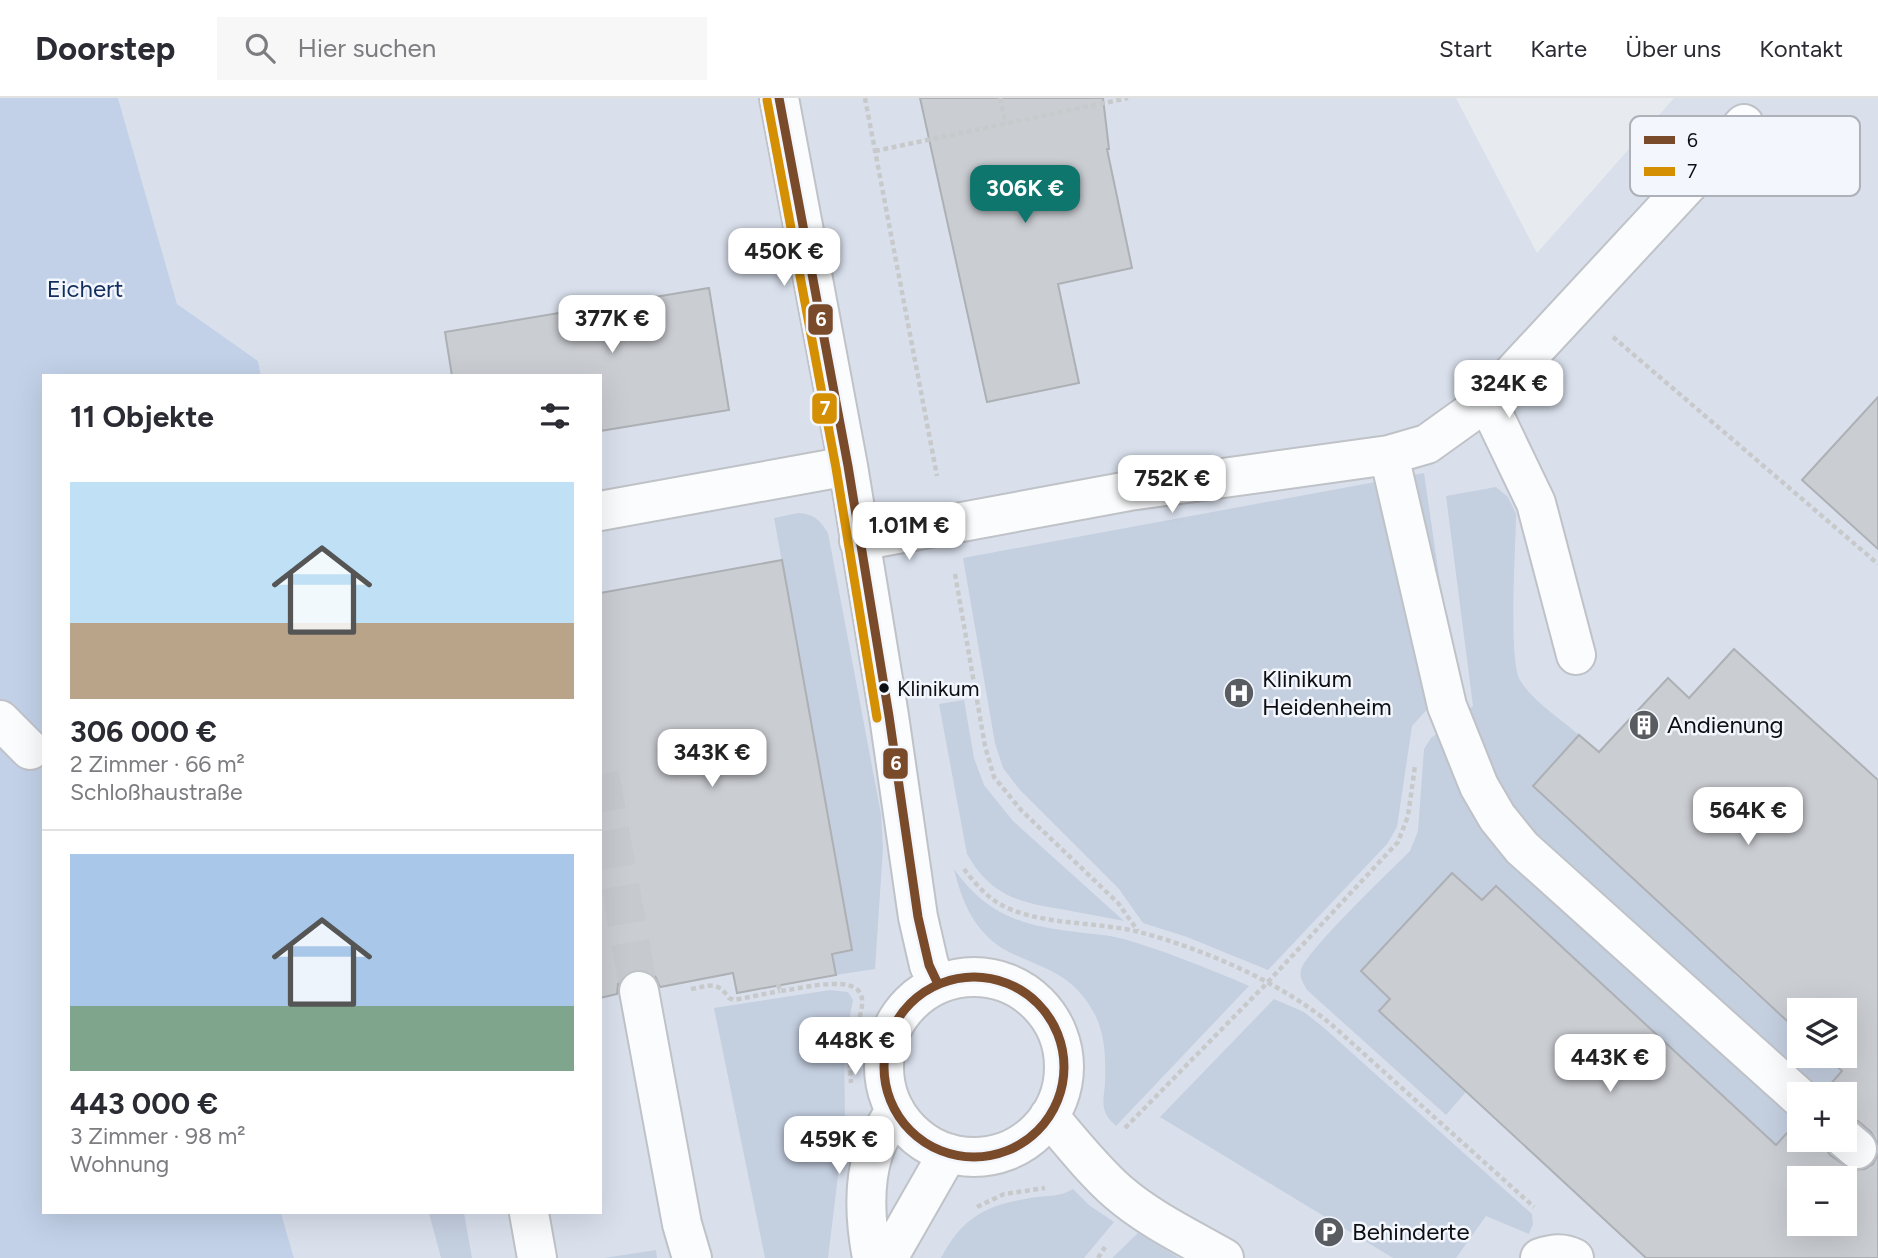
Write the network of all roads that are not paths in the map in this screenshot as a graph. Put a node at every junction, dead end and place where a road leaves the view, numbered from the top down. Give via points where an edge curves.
1 (779, 98) edge
2 (1678, 196) edge
3 (1487, 401) junction
4 (1389, 456) junction
5 (848, 466) junction
6 (602, 511) edge
7 (859, 541) junction
8 (1576, 655) dead end
9 (0, 720) edge
10 (30, 750) dead end
11 (938, 984) junction
12 (639, 991) tunnel mouth
13 (1787, 1086) edge
14 (895, 1110) junction
15 (1049, 1116) junction
16 (948, 1153) junction
17 (529, 1214) edge
18 (537, 1258) edge
19 (692, 1258) edge
20 (872, 1258) edge
21 (888, 1258) edge
22 (1224, 1258) edge

1 - 5 street
2 - 3 street
3 - 4 street via 1427,444
3 - 8 street via 1536,503
4 - 7 street via 1129,491
4 - 13 street via 1447,706 1479,786 1497,817 1522,848
5 - 6 street
5 - 7 street
7 - 11 street via 918,917
9 - 10 street
11 - 14 street via 908,1006 889,1038 885,1082
11 - 15 street via 965,978 994,979 1020,990 1042,1009 1057,1033 1064,1061 1061,1090
12 - 19 street
14 - 16 street via 917,1137
14 - 20 street via 872,1156 867,1209
15 - 16 street via 1030,1138 1005,1151 977,1157
15 - 22 street via 1119,1193
16 - 21 street
17 - 18 street

